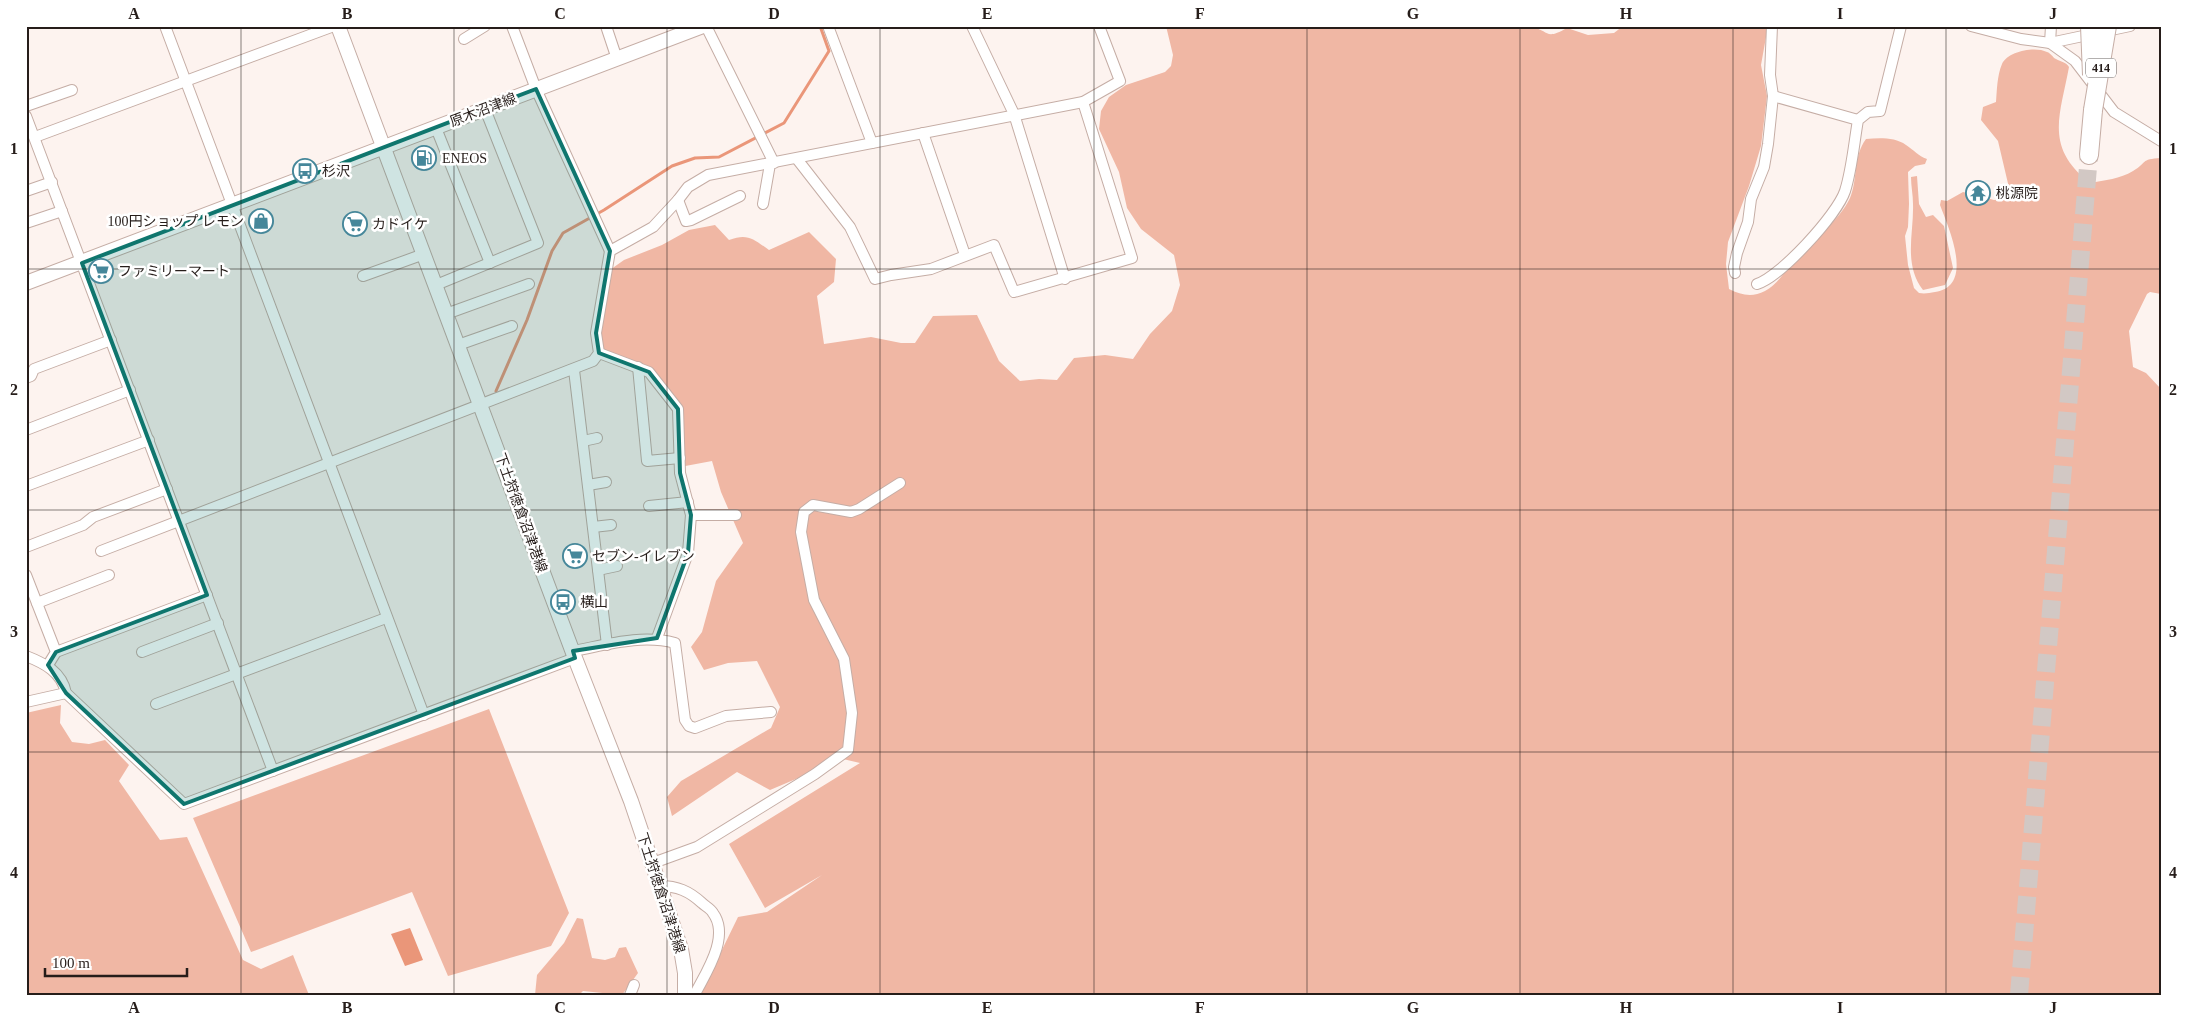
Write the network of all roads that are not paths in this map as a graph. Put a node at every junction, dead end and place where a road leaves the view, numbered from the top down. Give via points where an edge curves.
1 (165, 26) edge
2 (334, 26) edge
3 (338, 26) edge
4 (485, 26) edge
5 (512, 26) edge
6 (606, 26) edge
7 (705, 26) edge
8 (828, 26) edge
9 (972, 26) edge
10 (1099, 26) edge
11 (1772, 26) edge
12 (1901, 26) edge
13 (1971, 26) edge
14 (2051, 26) edge
15 (2090, 26) edge
16 (2107, 26) edge
17 (2130, 26) edge
18 (464, 39) dead end
19 (2050, 43) junction
20 (617, 59) junction
21 (185, 81) junction
22 (536, 89) junction
23 (72, 90) dead end
24 (1773, 96) junction
25 (1083, 102) junction
26 (26, 106) edge
27 (485, 109) junction
28 (2093, 110) junction
29 (1014, 114) junction
30 (26, 116) edge
31 (1858, 120) junction
32 (436, 128) junction
33 (923, 133) junction
34 (35, 137) junction
35 (2161, 141) edge
36 (872, 143) junction
37 (384, 148) junction
38 (2089, 155) tunnel mouth
39 (797, 159) junction
40 (772, 164) junction
41 (52, 182) junction
42 (26, 191) edge
43 (740, 196) dead end
44 (678, 200) junction
45 (763, 204) dead end
46 (232, 205) junction
47 (62, 211) junction
48 (26, 224) edge
49 (610, 251) junction
50 (424, 254) junction
51 (965, 255) junction
52 (82, 263) junction
53 (490, 263) junction
54 (1735, 273) dead end
55 (362, 276) dead end
56 (1065, 278) junction
57 (26, 283) edge
58 (529, 284) dead end
59 (1757, 284) dead end
60 (436, 285) junction
61 (446, 314) junction
62 (512, 326) dead end
63 (111, 340) junction
64 (458, 345) junction
65 (598, 353) junction
66 (638, 367) junction
67 (574, 370) junction
68 (26, 378) edge
69 (130, 390) junction
70 (480, 404) junction
71 (26, 430) edge
72 (597, 438) dead end
73 (149, 440) junction
74 (582, 441) junction
75 (680, 458) junction
76 (328, 463) junction
77 (606, 482) dead end
78 (900, 483) dead end
79 (588, 485) junction
80 (26, 486) edge
81 (167, 489) junction
82 (688, 502) junction
83 (649, 506) dead end
84 (736, 514) dead end
85 (691, 515) junction
86 (179, 520) junction
87 (611, 525) dead end
88 (593, 527) junction
89 (26, 547) edge
90 (101, 551) dead end
91 (617, 566) dead end
92 (598, 570) junction
93 (26, 575) edge
94 (109, 575) dead end
95 (207, 595) junction
96 (37, 603) junction
97 (386, 618) junction
98 (218, 623) junction
99 (657, 638) junction
100 (607, 645) junction
101 (56, 652) junction
102 (142, 652) dead end
103 (574, 655) junction
104 (26, 656) edge
105 (48, 665) junction
106 (236, 673) junction
107 (66, 693) junction
108 (27, 702) edge
109 (156, 704) dead end
110 (771, 712) dead end
111 (424, 715) junction
112 (274, 771) junction
113 (652, 863) junction
114 (660, 886) junction
115 (685, 995) edge
116 (692, 995) edge

1 - 21 street
2 - 21 street
3 - 37 main road
4 - 18 street
5 - 22 street
6 - 20 street
7 - 20 main road, 原木沼津線
7 - 40 street
8 - 36 street
9 - 29 street
10 - 25 street via 1120,81
11 - 24 street via 1770,75
12 - 31 street via 1880,111 1868,112
13 - 19 street
14 - 19 street
15 - 28 highway, 414, bridge
16 - 28 highway, 414, bridge
17 - 19 street
19 - 35 street via 2075,62 2114,112
20 - 22 main road, 原木沼津線
21 - 34 street
21 - 46 street
22 - 27 main road, 原木沼津線
22 - 49 street
23 - 26 street
24 - 31 street
24 - 54 street via 1764,167 1751,199
25 - 29 street
25 - 56 street via 1132,258
27 - 32 main road, 原木沼津線
27 - 53 street via 538,243
28 - 38 highway, 414
29 - 33 street
29 - 56 street
30 - 34 street
31 - 59 street via 1845,191 1837,207 1810,240 1766,281
32 - 37 main road, 原木沼津線
32 - 53 street
33 - 36 street
33 - 51 street
34 - 41 street
36 - 39 street
37 - 46 main road, 原木沼津線
37 - 50 main road, 下土狩徳倉沼津港線
39 - 40 street
39 - 51 street via 850,227 875,279 931,269
40 - 44 street via 708,175 688,187
40 - 45 street
41 - 42 street
41 - 47 street
43 - 44 street via 686,221
44 - 49 street via 653,227
46 - 52 main road, 原木沼津線
46 - 76 street
47 - 48 street
47 - 52 street
49 - 65 street via 596,333
50 - 55 street
50 - 60 main road, 下土狩徳倉沼津港線
51 - 56 street via 994,245 1014,292
52 - 57 main road, 原木沼津線
52 - 63 street
53 - 60 street
58 - 61 street
60 - 61 main road, 下土狩徳倉沼津港線
61 - 64 main road, 下土狩徳倉沼津港線
62 - 64 street
63 - 68 street via 34,369
63 - 69 street
64 - 70 main road, 下土狩徳倉沼津港線
65 - 66 street
65 - 67 street via 594,361
66 - 75 street via 648,372 678,409
66 - 75 street via 647,461
67 - 70 street
67 - 74 street
69 - 71 street
69 - 73 street
70 - 76 street
70 - 103 main road, 下土狩徳倉沼津港線
72 - 74 street
73 - 80 street
73 - 81 street
74 - 79 street
75 - 82 street via 680,473
76 - 86 street
76 - 97 street
77 - 79 street
78 - 113 street via 851,512 813,505 804,512 801,532 814,600 844,659 852,713 848,750 697,847
79 - 88 street
81 - 86 street
81 - 89 street
82 - 83 street
82 - 85 street
84 - 85 street
85 - 99 street via 688,553
86 - 90 street
86 - 95 street
87 - 88 street
88 - 92 street
91 - 92 street
92 - 100 street
93 - 96 street
94 - 96 street
95 - 98 street
95 - 101 street
96 - 101 street
97 - 106 street
97 - 111 street
98 - 102 street
98 - 106 street
99 - 100 street
99 - 110 street via 675,643 685,720 689,726 695,728 726,716
100 - 103 street
101 - 105 street
103 - 111 street
103 - 113 main road, 下土狩徳倉沼津港線
104 - 105 street
105 - 107 street via 65,686
106 - 109 street
106 - 112 street
107 - 108 street
107 - 112 street via 184,804
111 - 112 street
113 - 114 main road, 下土狩徳倉沼津港線
114 - 115 main road, 下土狩徳倉沼津港線 via 681,949
114 - 116 street via 691,893 713,913 719,926 714,958

